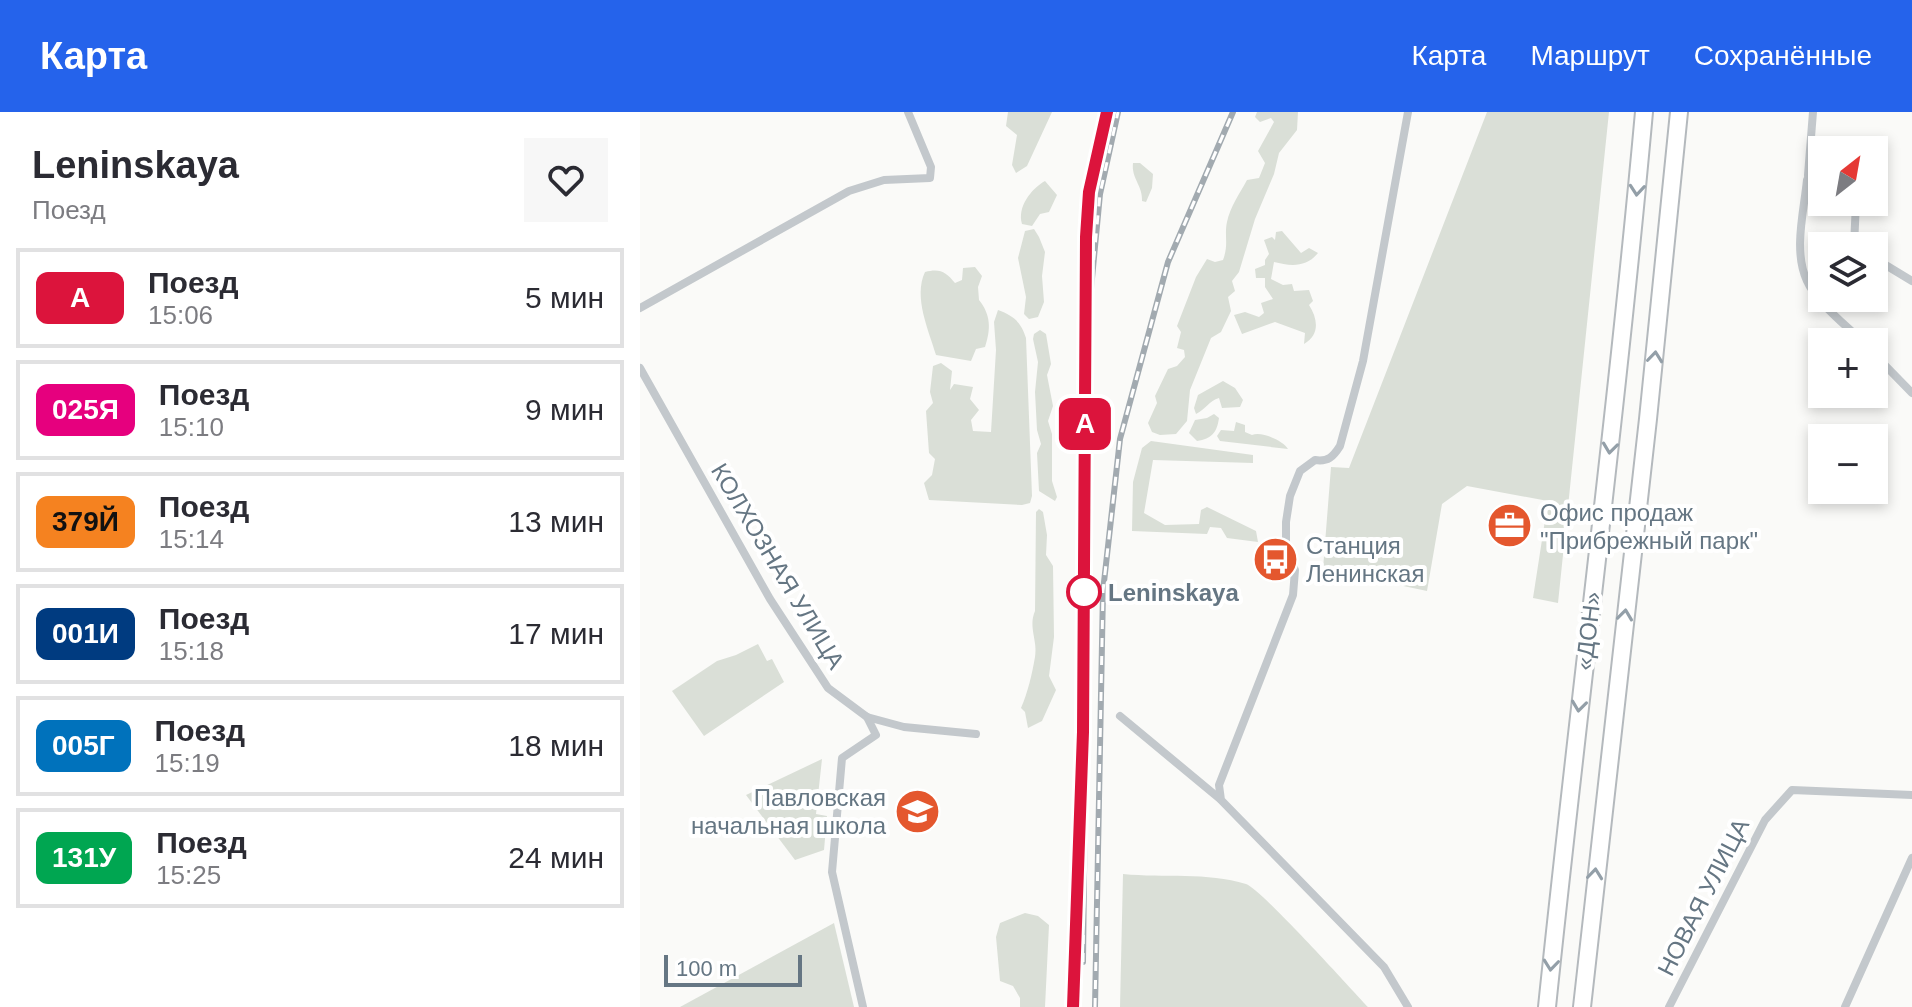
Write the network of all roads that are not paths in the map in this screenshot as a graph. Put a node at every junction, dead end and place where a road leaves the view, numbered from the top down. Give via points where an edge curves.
1 (908, 112) edge
2 (1408, 112) edge
3 (1644, 112) edge
4 (1679, 112) edge
5 (1813, 112) edge
6 (1807, 180) joint
7 (1888, 266) edge
8 (1912, 281) edge
9 (640, 308) edge
10 (1849, 328) edge
11 (640, 368) edge
12 (1888, 368) edge
13 (1912, 393) edge
14 (1120, 716) dead end
15 (867, 717) junction
16 (976, 734) dead end
17 (1912, 795) edge
18 (1221, 800) junction
19 (1912, 858) edge
20 (863, 1007) edge
21 (1408, 1007) edge
22 (1547, 1007) edge
23 (1582, 1007) edge
24 (1669, 1007) edge
25 (1845, 1007) edge

1 - 9 street via 931,167 930,178 884,180 849,191
2 - 18 street via 1363,361 1340,446 1332,458 1315,460 1300,471 1290,496 1286,549 1295,570 1293,595 1224,770
3 -> 22 highway, «ДОН»
23 -> 4 highway, «ДОН»
5 - 6 street
6 - 10 street via 1803,268 1813,291
7 - 8 street
11 - 15 street, КОЛХОЗНАЯ УЛИЦА via 785,623 828,688
12 - 13 street
14 - 18 street
15 - 16 street, КОЛХОЗНАЯ УЛИЦА via 904,727
15 - 20 street via 876,735 842,758 832,872
17 - 24 street, НОВАЯ УЛИЦА via 1792,790 1765,820
18 - 21 street via 1384,967
19 - 25 street

